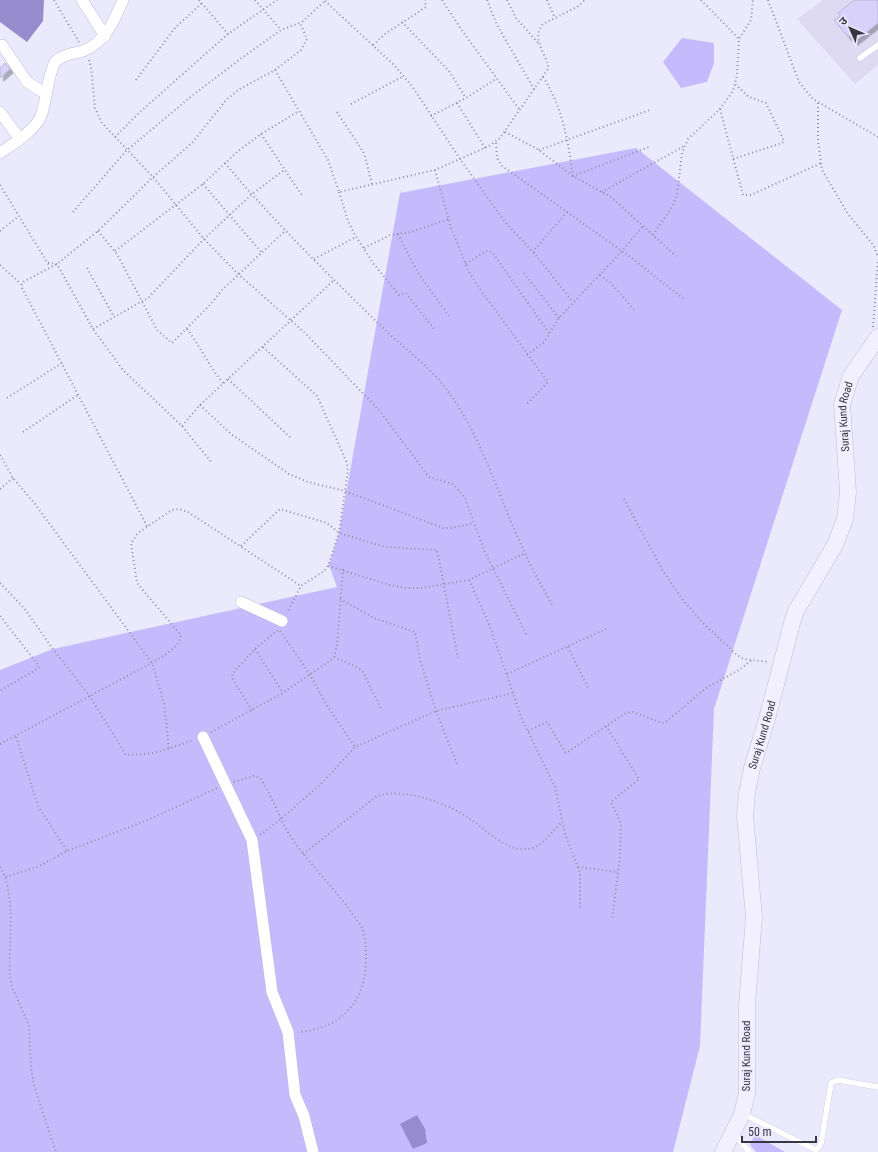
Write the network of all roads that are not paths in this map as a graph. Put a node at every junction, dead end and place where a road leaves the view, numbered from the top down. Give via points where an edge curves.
1 (82, 0) edge
2 (123, 0) edge
3 (105, 36) junction
4 (2, 45) dead end
5 (878, 45) edge
6 (860, 58) dead end
7 (46, 94) junction
8 (0, 112) edge
9 (20, 139) junction
10 (0, 153) edge
11 (875, 341) edge
12 (241, 602) dead end
13 (281, 625) road end
14 (203, 737) road end
15 (878, 1087) edge
16 (742, 1114) junction
17 (734, 1132) junction
18 (313, 1152) edge
19 (723, 1152) edge
20 (749, 1152) edge

1 - 3 street
2 - 3 street
3 - 7 street via 83,51 64,56 55,62
4 - 7 street via 27,82
5 - 6 lane
7 - 9 street via 42,115
8 - 9 street
9 - 10 street
11 - 16 street, Suraj Kund Road via 851,376 842,404 848,492 845,520 835,544 796,611 752,768 744,816 754,917 746,1005 747,1093
12 - 13 street
14 - 18 street via 252,840 272,992 288,1032 295,1095 304,1116
15 - 16 lane via 838,1080 831,1083 821,1144 816,1150
16 - 17 street, Suraj Kund Road
17 - 19 street, Suraj Kund Road
17 - 20 lane

